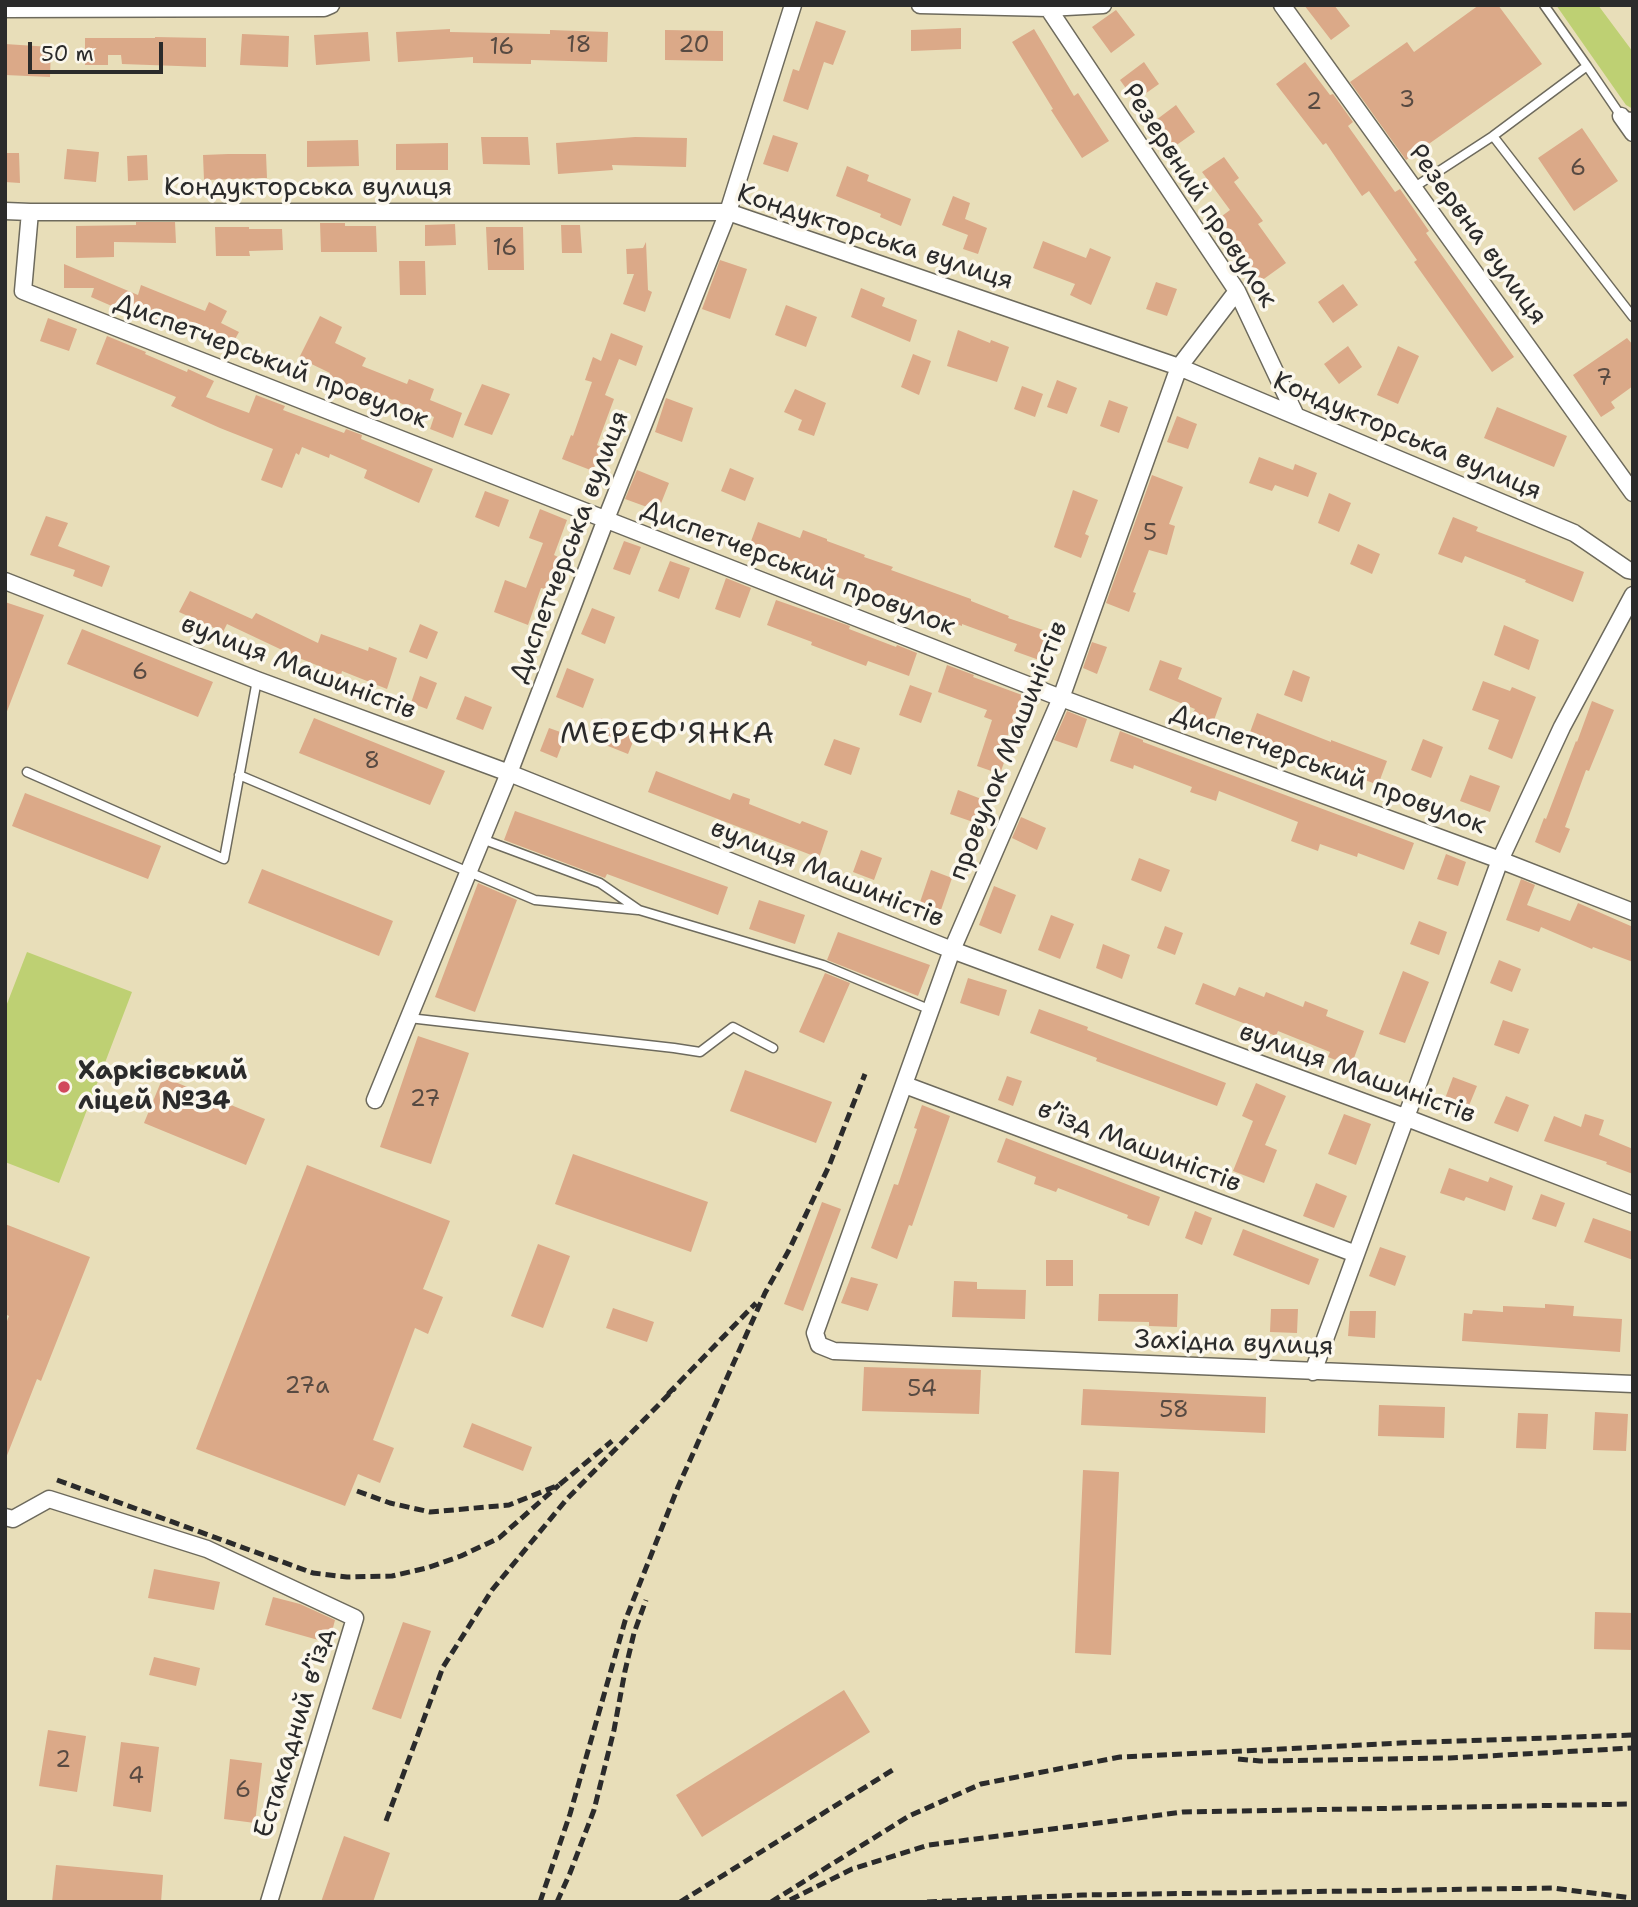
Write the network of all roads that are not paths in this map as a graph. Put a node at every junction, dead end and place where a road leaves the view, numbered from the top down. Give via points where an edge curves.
1 (331, 5) edge
2 (793, 5) edge
3 (920, 5) edge
4 (1103, 5) edge
5 (1282, 5) edge
6 (1544, 5) edge
7 (1048, 8) junction
8 (5, 9) edge
9 (1587, 66) junction
10 (1627, 117) edge
11 (1633, 133) edge
12 (1493, 136) junction
13 (1413, 188) junction
14 (5, 211) edge
15 (30, 212) junction
16 (728, 212) junction
17 (1237, 291) junction
18 (1633, 317) edge
19 (1180, 368) junction
20 (1296, 416) junction
21 (1633, 493) edge
22 (606, 519) junction
23 (1633, 571) edge
24 (5, 581) edge
25 (1633, 594) edge
26 (257, 680) junction
27 (1061, 698) junction
28 (27, 772) dead end
29 (509, 773) junction
30 (239, 775) junction
31 (482, 839) junction
32 (1500, 860) junction
33 (468, 872) junction
34 (639, 910) junction
35 (1633, 912) edge
36 (951, 950) junction
37 (931, 1010) junction
38 (409, 1018) junction
39 (773, 1048) dead end
40 (905, 1085) junction
41 (375, 1100) dead end
42 (1406, 1118) junction
43 (1633, 1205) edge
44 (1356, 1254) junction
45 (834, 1351) joint
46 (1313, 1372) junction
47 (1633, 1384) edge
48 (5, 1517) edge
49 (269, 1902) edge

1 - 8 street
2 - 16 street, Диспетчерська вулиця
3 - 7 street
4 - 7 street
5 - 13 street, Резервна вулиця
6 - 9 lane
7 - 17 street, Резервний провулок
9 - 10 lane
9 - 12 lane
10 - 11 street
12 - 13 lane
12 - 18 lane
13 - 21 street, Резервна вулиця
14 - 15 street, Кондукторська вулиця
15 - 16 street, Кондукторська вулиця
15 - 22 street, Диспетчерський провулок via 23,291
16 - 19 street, Кондукторська вулиця
16 - 22 street, Диспетчерська вулиця
17 - 19 street, провулок Машиністів
17 - 20 street, Резервний провулок
19 - 20 street, Кондукторська вулиця
19 - 27 street, провулок Машиністів
20 - 23 street, Кондукторська вулиця via 1574,533
22 - 27 street, Диспетчерський провулок
22 - 29 street, Диспетчерська вулиця
24 - 26 street, вулиця Машиністів
25 - 32 street via 1562,727
26 - 29 street, вулиця Машиністів
26 - 30 lane
27 - 32 street, Диспетчерський провулок
27 - 36 street, провулок Машиністів
28 - 30 lane via 224,859
29 - 31 street, Диспетчерська вулиця
29 - 36 street, вулиця Машиністів
30 - 33 lane
31 - 33 street, Диспетчерська вулиця
31 - 34 lane via 600,883
32 - 35 street, Диспетчерський провулок
32 - 42 street
33 - 34 lane via 535,900
33 - 38 street, Диспетчерська вулиця
34 - 37 lane via 823,965
36 - 37 street, провулок Машиністів
36 - 42 street, вулиця Машиністів
37 - 40 street, провулок Машиністів
38 - 39 lane via 700,1052 733,1027
38 - 41 street, Диспетчерська вулиця
40 - 44 street, в’їзд Машиністів
40 - 45 street, провулок Машиністів via 815,1333 819,1345
42 - 43 street, вулиця Машиністів
42 - 44 street
44 - 46 street
45 - 46 street, Західна вулиця
46 - 47 street, Західна вулиця
48 - 49 street, Естакадний в’їзд via 13,1519 49,1499 207,1549 355,1618

